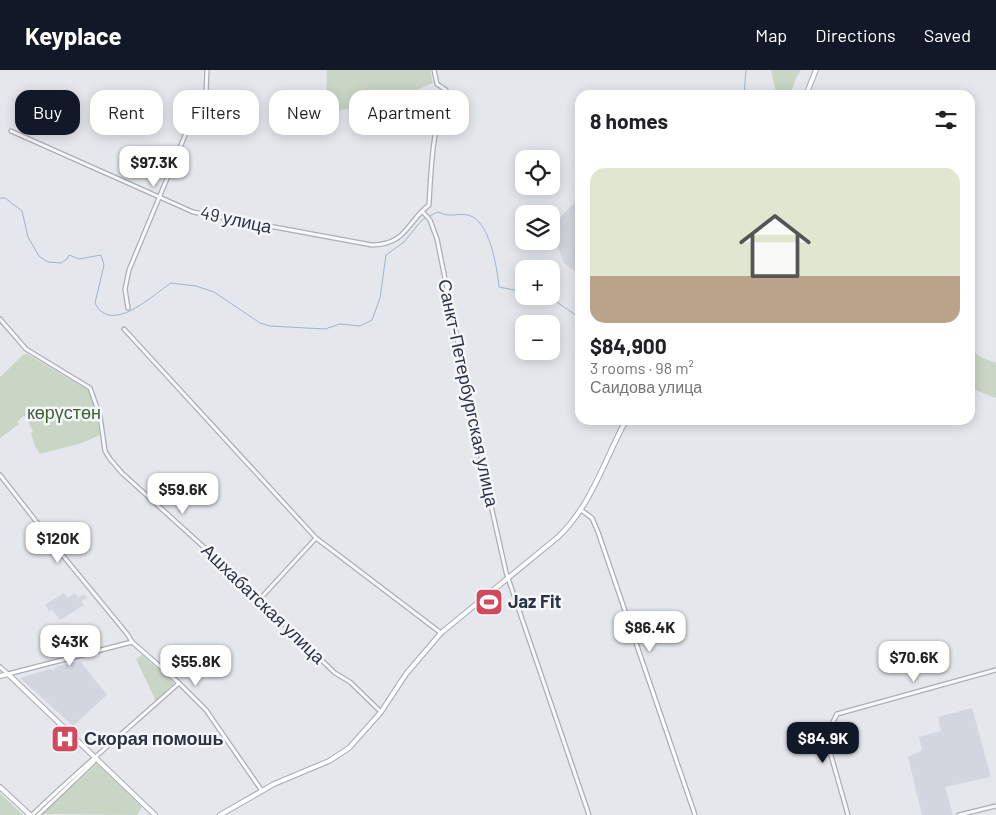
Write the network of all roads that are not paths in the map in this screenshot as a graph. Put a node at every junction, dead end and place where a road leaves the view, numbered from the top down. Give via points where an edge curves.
1 (208, 70) edge
2 (434, 70) edge
3 (816, 70) edge
4 (808, 90) edge
5 (11, 131) dead end
6 (160, 198) junction
7 (422, 211) junction
8 (128, 308) dead end
9 (0, 319) edge
10 (124, 329) dead end
11 (624, 425) edge
12 (0, 475) edge
13 (581, 510) junction
14 (316, 538) junction
15 (509, 578) junction
16 (258, 600) junction
17 (441, 633) junction
18 (132, 642) junction
19 (0, 667) edge
20 (996, 670) edge
21 (8, 674) junction
22 (0, 676) edge
23 (179, 683) junction
24 (381, 712) junction
25 (95, 757) junction
26 (0, 787) edge
27 (262, 791) junction
28 (996, 806) edge
29 (31, 815) edge
30 (38, 815) edge
31 (155, 815) edge
32 (220, 815) edge
33 (589, 815) edge
34 (695, 815) edge
35 (848, 815) edge
36 (960, 815) edge

1 - 6 street via 202,104 186,133
2 - 7 street, 49 улица via 437,84 446,90 438,113 430,169 429,205
3 - 4 main road
5 - 6 street, 49 улица
6 - 7 street, 49 улица via 193,212 372,245 392,243
6 - 8 street via 129,270 126,288
7 - 15 street, Санкт-Петербургская улица via 430,220 437,239
9 - 16 street, Ашхабатская улица via 26,349 90,388 100,416 105,451 110,459
10 - 14 street
11 - 13 main road
12 - 18 street
13 - 15 main road via 562,534
13 - 34 main road via 592,518 598,532
14 - 16 street
14 - 17 street
15 - 17 main road
15 - 33 street, Санкт-Петербургская улица
16 - 24 street, Ашхабатская улица
17 - 24 main road via 406,674
18 - 21 main road
18 - 23 main road
19 - 21 main road
20 - 35 street via 837,714 828,745
21 - 22 main road
21 - 25 main road
23 - 25 main road
23 - 27 main road via 206,710
24 - 27 main road via 338,756
25 - 29 main road
25 - 30 main road via 94,762
25 - 31 main road
26 - 29 main road
27 - 32 main road
28 - 36 street

